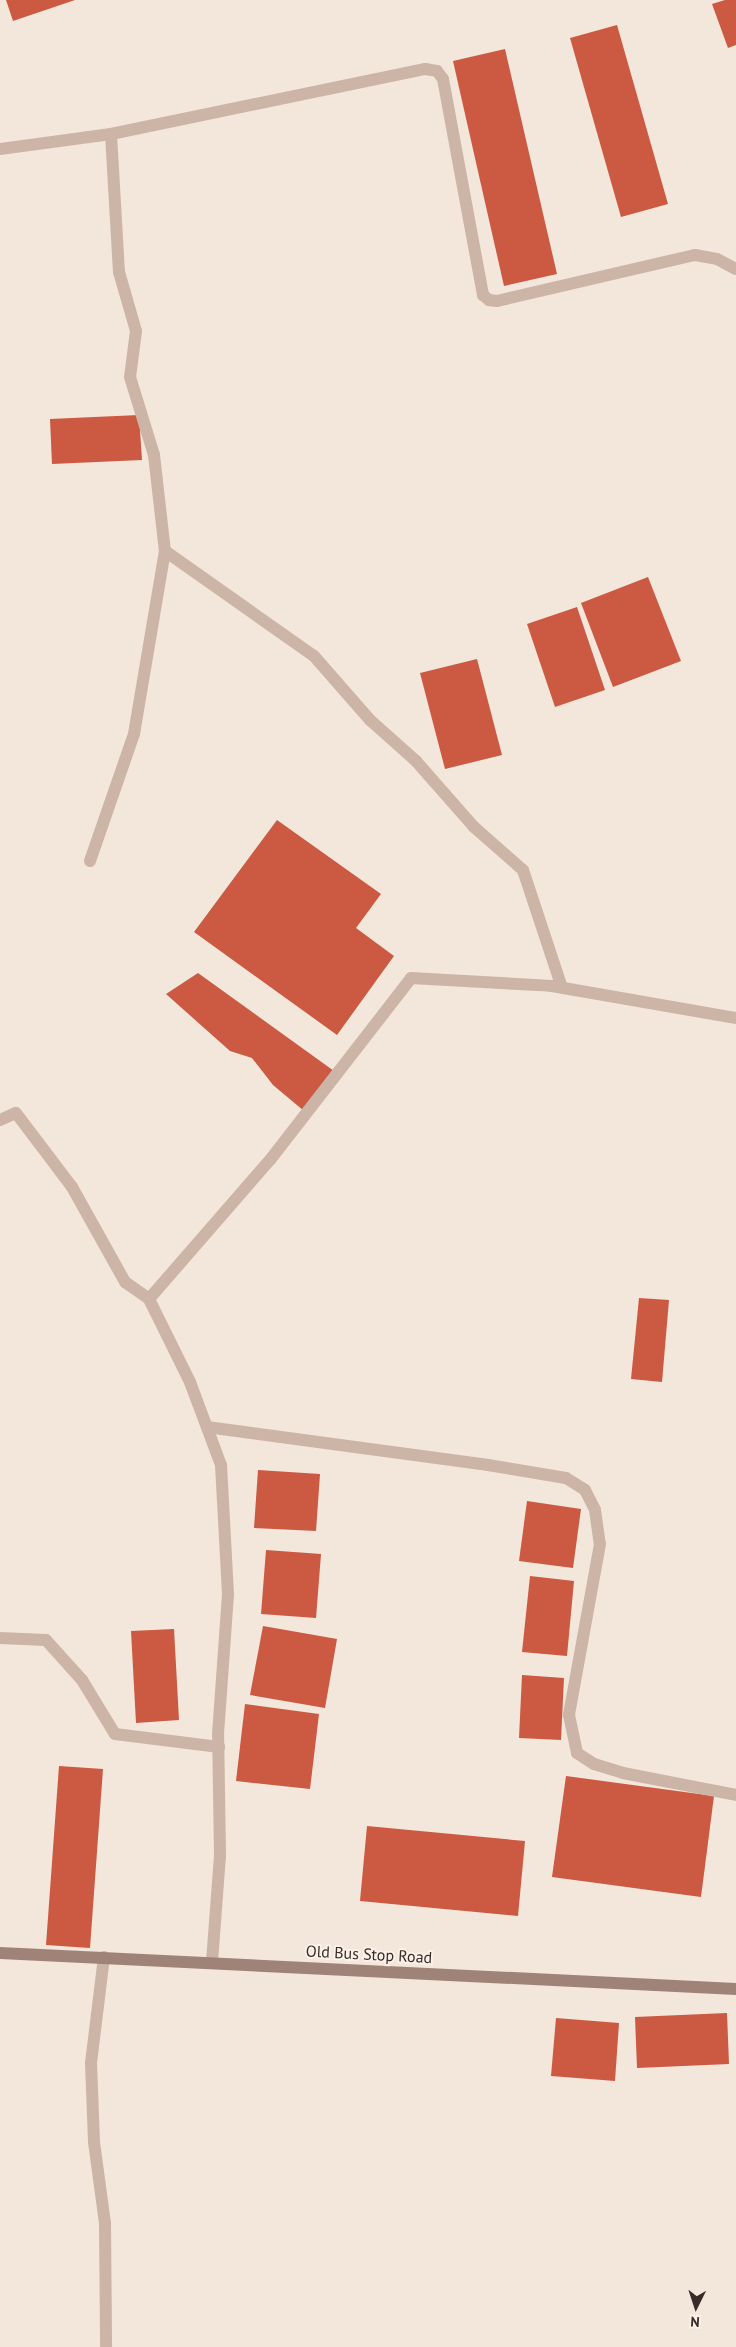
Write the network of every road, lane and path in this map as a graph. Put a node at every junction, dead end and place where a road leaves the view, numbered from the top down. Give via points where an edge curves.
1 (111, 134) junction
2 (0, 149) edge
3 (736, 269) edge
4 (165, 551) junction
5 (90, 861) dead end
6 (562, 988) junction
7 (736, 1018) edge
8 (0, 1120) edge
9 (149, 1299) junction
10 (207, 1427) junction
11 (0, 1638) edge
12 (219, 1747) junction
13 (736, 1795) edge
14 (0, 1953) edge
15 (104, 1957) junction
16 (212, 1962) junction
17 (736, 1989) edge
18 (106, 2347) edge

1 - 2 street
1 - 3 street via 425,69 436,71 443,79 484,295 489,300 497,301 695,255 717,259
1 - 4 street via 119,272 136,331 130,377 154,455
4 - 5 street via 134,734
4 - 6 street via 314,656 370,720 416,761 474,827 523,870
6 - 7 street
6 - 9 street via 411,978 270,1160
8 - 9 street via 16,1113 72,1186 125,1282
9 - 10 street via 190,1382
10 - 12 street via 221,1465 228,1594
10 - 13 street via 566,1478 585,1490 595,1510 600,1544 569,1715 577,1753 594,1764 622,1773
11 - 12 street via 46,1640 82,1680 115,1734
12 - 16 street via 220,1855
14 - 15 street, Old Bus Stop Road
15 - 16 street, Old Bus Stop Road
15 - 18 street via 92,2063 94,2142 105,2223
16 - 17 street, Old Bus Stop Road

